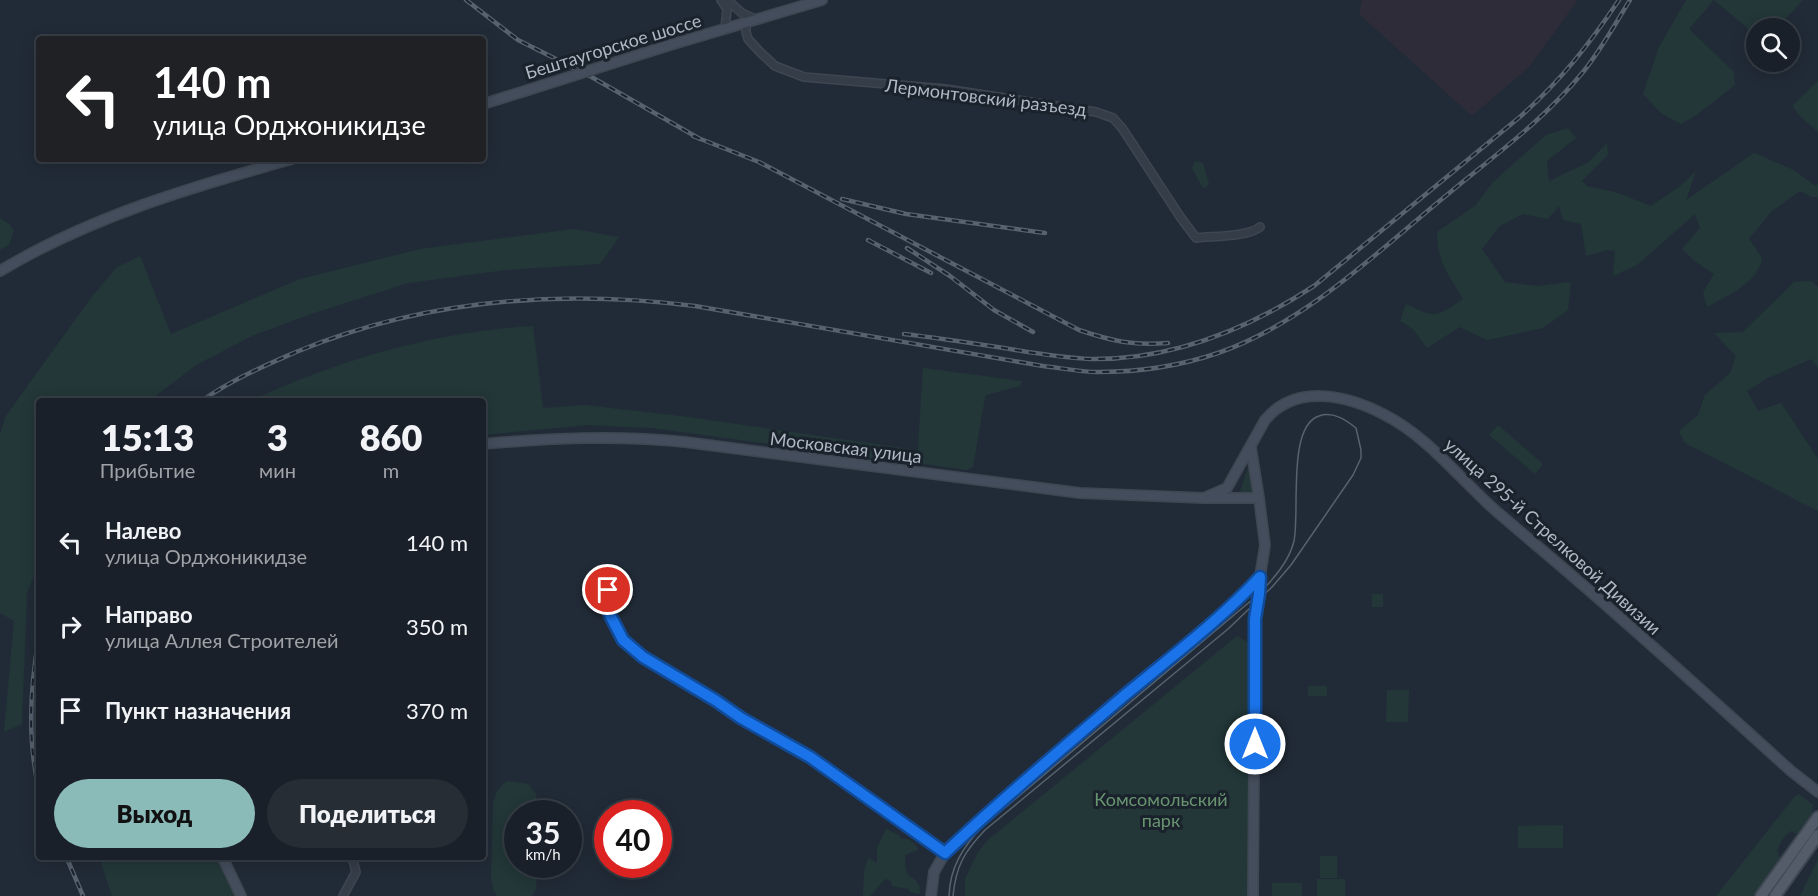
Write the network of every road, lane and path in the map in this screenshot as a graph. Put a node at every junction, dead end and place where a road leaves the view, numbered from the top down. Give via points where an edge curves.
1 (721, 0) edge
2 (727, 0) edge
3 (822, 0) edge
4 (757, 20) junction
5 (746, 23) junction
6 (725, 29) junction
7 (486, 103) edge
8 (282, 162) edge
9 (1260, 227) dead end
10 (0, 271) edge
11 (486, 444) edge
12 (1251, 448) junction
13 (1204, 498) junction
14 (1260, 498) junction
15 (1260, 577) junction
16 (608, 590) dead end
17 (1818, 792) edge
18 (1818, 817) edge
19 (1818, 835) edge
20 (945, 853) junction
21 (224, 860) edge
22 (353, 860) edge
23 (241, 896) edge
24 (343, 896) edge
25 (931, 896) edge
26 (1253, 896) edge
27 (1761, 896) edge
28 (1775, 896) edge

1 - 6 street via 727,9
2 - 4 street
3 - 4 street, Бештаугорское шоссе
4 - 5 street, Бештаугорское шоссе
5 - 6 street, Бештаугорское шоссе
5 - 9 street, Лермонтовский разъезд via 748,39 775,66 804,77 945,89 1096,112 1113,118 1196,238 1255,231
6 - 7 street, Бештаугорское шоссе, bridge
8 - 10 street via 120,213 34,251
11 - 13 street, Московская улица via 553,438 644,438 1080,493
12 - 13 street via 1227,488
12 - 14 street
12 - 17 street, улица 295-й Стрелковой Дивизии via 1273,411 1299,397 1354,402 1400,423
13 - 14 street, Московская улица
14 - 15 street via 1265,545
15 - 20 street
15 - 26 street via 1255,619
16 - 20 street via 610,615 623,640 643,657 810,757
18 - 27 main road
19 - 28 main road
20 - 25 street via 934,872
21 - 23 street
22 - 24 street via 356,872

